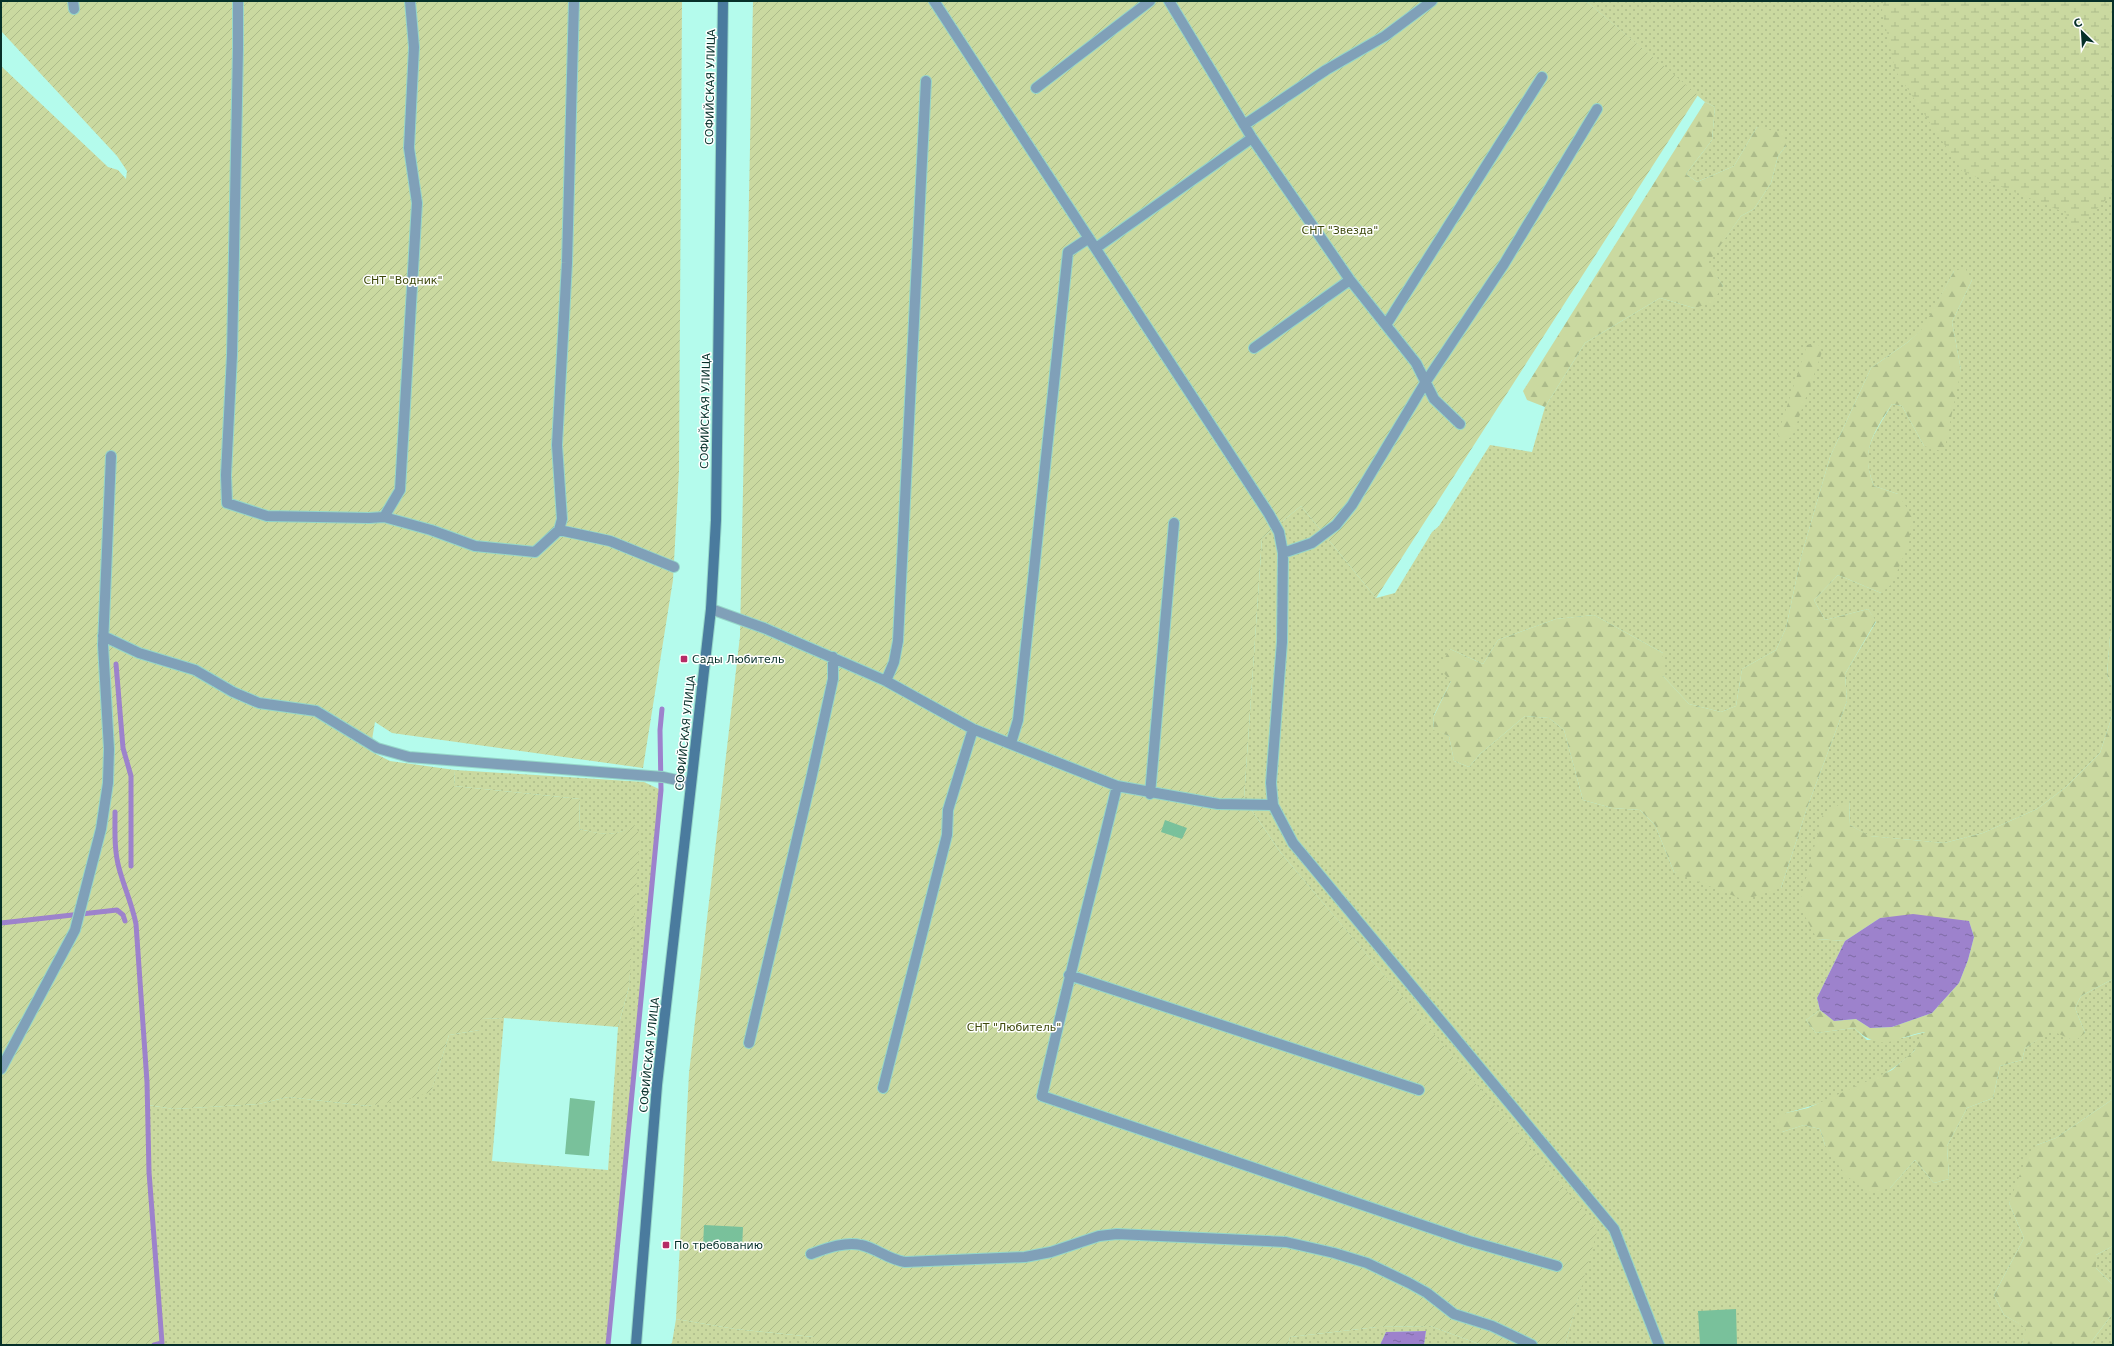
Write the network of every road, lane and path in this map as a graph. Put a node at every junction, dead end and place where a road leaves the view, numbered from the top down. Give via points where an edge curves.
1 (238, 1) edge
2 (410, 1) edge
3 (574, 1) edge
4 (723, 1) edge
5 (934, 1) edge
6 (1150, 1) edge
7 (1169, 1) edge
8 (1432, 1) edge
9 (1542, 77) dead end
10 (926, 81) dead end
11 (1036, 88) dead end
12 (1596, 109) dead end
13 (1244, 125) junction
14 (1252, 138) junction
15 (1089, 238) junction
16 (1096, 248) junction
17 (1350, 280) junction
18 (1386, 325) junction
19 (1254, 348) dead end
20 (1425, 383) junction
21 (1460, 424) dead end
22 (111, 456) dead end
23 (384, 517) junction
24 (1174, 524) dead end
25 (559, 530) junction
26 (1283, 552) junction
27 (674, 567) dead end
28 (711, 609) junction
29 (103, 636) junction
30 (833, 657) junction
31 (886, 681) junction
32 (973, 729) junction
33 (1011, 743) junction
34 (691, 782) junction
35 (1117, 786) junction
36 (1150, 794) junction
37 (1273, 805) junction
38 (1069, 975) junction
39 (749, 1043) dead end
40 (1, 1069) edge
41 (883, 1088) dead end
42 (1419, 1090) dead end
43 (811, 1254) dead end
44 (1557, 1266) dead end
45 (636, 1345) edge
46 (1532, 1345) edge
47 (1659, 1345) edge

1 - 23 lane via 227,503 267,516
2 - 23 lane via 414,47 409,148 417,203 400,490
3 - 25 lane via 567,256 557,444 562,519
4 - 28 main road, СОФИЙСКАЯ УЛИЦА via 716,520
5 - 15 lane
6 - 11 lane
7 - 13 lane
8 - 13 lane via 1385,36 1326,70
9 - 18 lane
10 - 31 lane via 898,641 894,662
12 - 20 lane via 1504,264
13 - 14 lane
14 - 16 lane
14 - 17 lane
15 - 16 lane
15 - 33 lane via 1068,252 1018,720
16 - 26 lane via 1269,514 1278,532
17 - 18 lane
17 - 19 lane
18 - 20 lane via 1416,363
20 - 21 lane via 1434,399
20 - 26 lane via 1352,505 1336,525 1312,543
22 - 29 lane
23 - 25 lane via 475,546 535,552
24 - 36 lane
25 - 27 lane via 610,541
26 - 37 lane via 1282,642 1271,782
28 - 30 lane
28 - 34 main road, СОФИЙСКАЯ УЛИЦА
29 - 34 lane via 139,653 195,670 253,701 316,711 363,740 392,753 424,758 663,777
29 - 40 lane via 109,749 108,783 101,829 75,930
30 - 31 lane
30 - 39 lane via 833,679
31 - 32 lane
32 - 33 lane
32 - 41 lane via 948,810 947,835
33 - 35 lane
34 - 45 main road, СОФИЙСКАЯ УЛИЦА via 657,1085
35 - 36 lane
35 - 38 lane
36 - 37 lane via 1218,804
37 - 47 lane via 1293,843 1614,1229
38 - 42 lane
38 - 44 lane via 1042,1096 1470,1241
43 - 46 lane via 846,1245 861,1245 892,1260 905,1262 1025,1258 1099,1236 1117,1234 1286,1242 1367,1263 1427,1293 1454,1314 1492,1326

